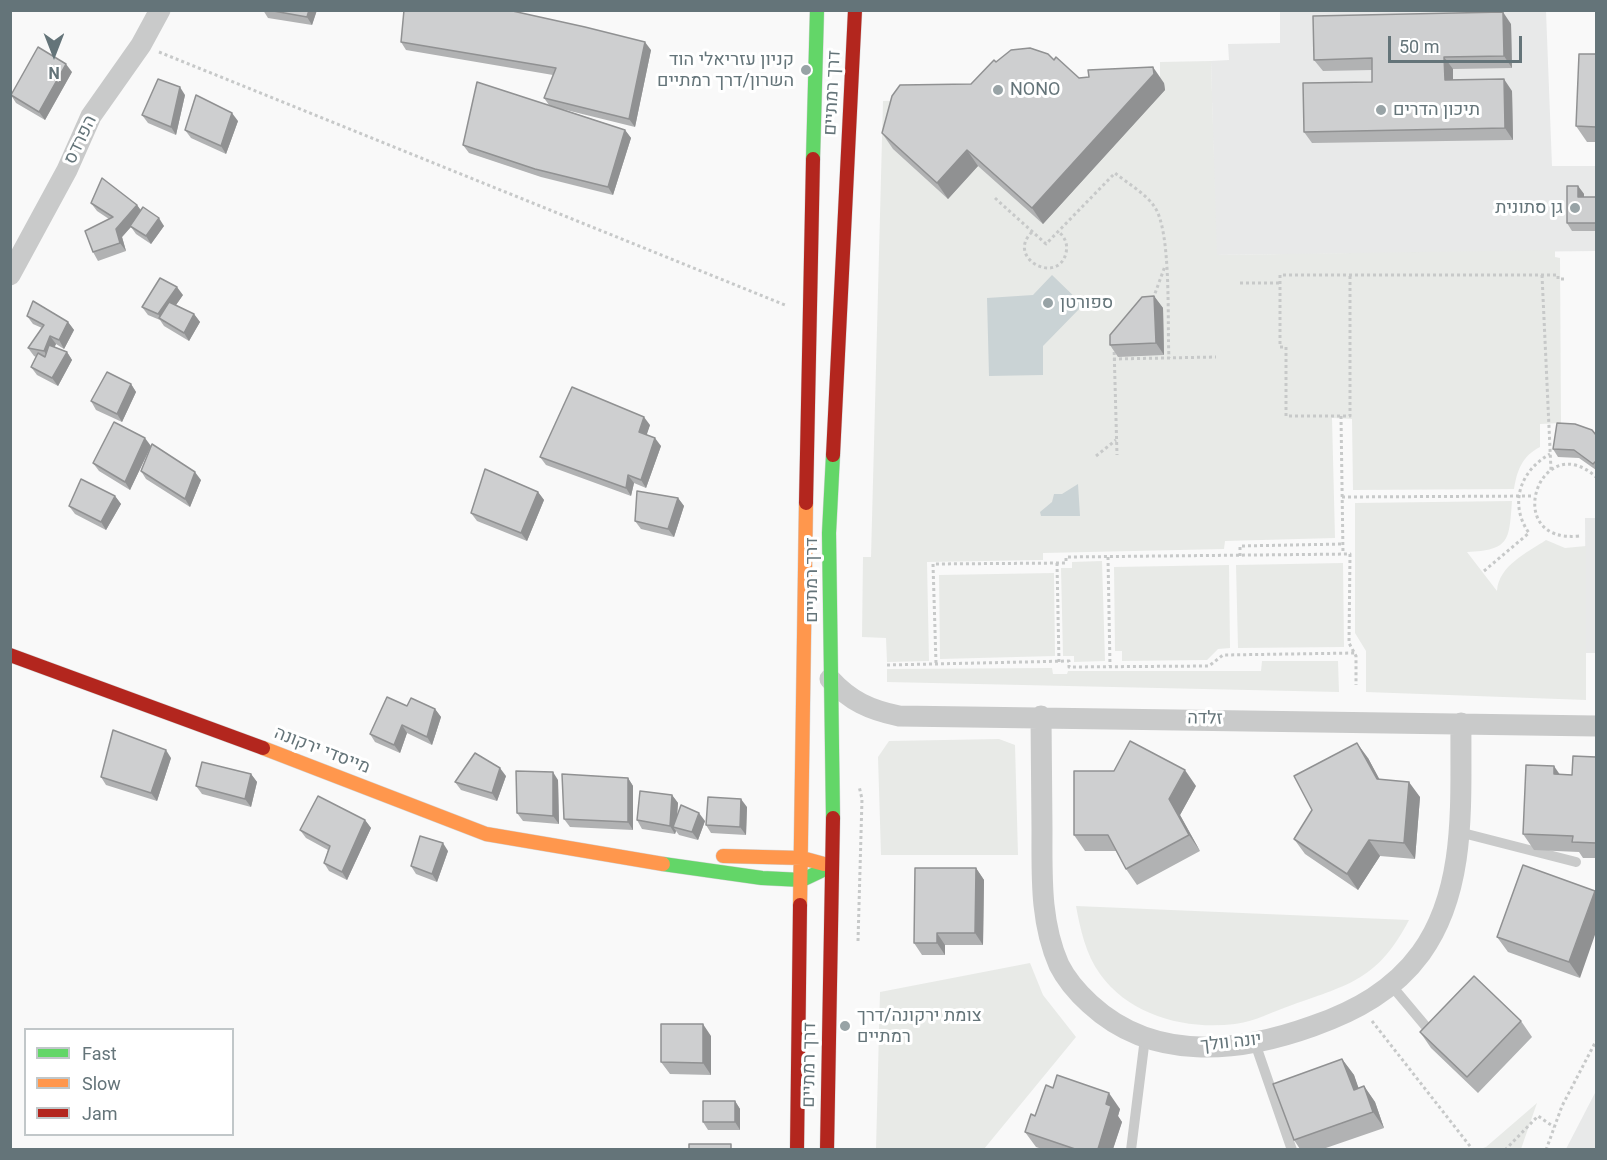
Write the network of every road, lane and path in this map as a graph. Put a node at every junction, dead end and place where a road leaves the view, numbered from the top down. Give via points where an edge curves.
1 (160, 10) edge
2 (817, 10) edge
3 (855, 10) edge
4 (141, 45) junction
5 (994, 198) dead end
6 (1058, 231) junction
7 (1032, 232) junction
8 (1166, 261) junction
9 (10, 275) edge
10 (1542, 275) junction
11 (1350, 276) junction
12 (1564, 279) dead end
13 (1240, 283) dead end
14 (1280, 283) junction
15 (1167, 301) junction
16 (808, 314) junction
17 (1117, 342) edge
18 (1216, 357) dead end
19 (1168, 358) junction
20 (1113, 360) junction
21 (1341, 416) junction
22 (1116, 440) junction
23 (1550, 454) junction
24 (1096, 456) dead end
25 (1117, 456) dead end
26 (1551, 470) junction
27 (1596, 477) edge
28 (1519, 496) junction
29 (1533, 496) junction
30 (1342, 497) junction
31 (1579, 536) dead end
32 (1343, 544) junction
33 (1343, 554) junction
34 (1240, 556) junction
35 (1108, 557) junction
36 (1057, 563) junction
37 (1484, 571) dead end
38 (1354, 653) junction
39 (10, 655) edge
40 (1059, 662) junction
41 (936, 663) junction
42 (887, 665) dead end
43 (1110, 666) junction
44 (830, 679) junction
45 (1356, 685) dead end
46 (1041, 716) junction
47 (1461, 723) junction
48 (1595, 727) edge
49 (1459, 832) junction
50 (627, 857) junction
51 (802, 858) junction
52 (1576, 862) dead end
53 (832, 866) junction
54 (802, 880) junction
55 (1391, 985) junction
56 (1360, 1007) junction
57 (1433, 1036) edge
58 (1145, 1038) junction
59 (1596, 1041) edge
60 (1255, 1043) junction
61 (1554, 1127) junction
62 (797, 1149) edge
63 (827, 1149) edge
64 (1131, 1149) edge
65 (1292, 1149) edge
66 (1473, 1149) edge
67 (1504, 1149) edge
68 (1546, 1149) edge

1 - 4 street, הפרדס
2 - 16 main road, דרך רמתיים
3 - 44 main road, דרך רמתיים via 829,532
4 - 9 street, הפרדס via 91,116 67,170
4 - 16 path
5 - 7 path
6 - 7 path via 1046,244
6 - 7 path via 1066,242 1065,256 1049,268 1036,266 1026,256 1025,242
6 - 8 path via 1114,172 1154,205
8 - 15 path
8 - 15 path via 1150,302
10 - 11 path
10 - 12 path
10 - 23 path
11 - 14 path via 1280,275
11 - 21 path via 1350,416
13 - 14 path
14 - 21 path via 1280,347 1286,347 1286,416
15 - 19 path
16 - 51 main road, דרך רמתיים
17 - 20 path
18 - 19 path
19 - 20 path
20 - 22 path
21 - 30 path
22 - 24 path
22 - 25 path
23 - 26 path
23 - 28 path via 1527,472
26 - 27 path via 1578,466
26 - 29 path via 1537,484
28 - 29 path
28 - 30 path
28 - 37 path via 1519,512 1529,532
29 - 31 path via 1534,508 1545,528 1555,534
30 - 32 path
32 - 33 path
32 - 34 path via 1240,546
33 - 34 path
33 - 38 path via 1350,554 1349,643
34 - 35 path
35 - 36 path via 1066,557 1066,563
35 - 43 path
36 - 40 path
36 - 41 path via 933,564
38 - 43 path via 1223,655 1209,666
38 - 45 path
39 - 50 main road, מייסדי ירקונה via 486,834
40 - 41 path
40 - 43 path via 1069,661 1070,667
41 - 42 path
44 - 46 street, זלדה via 864,707 899,716
44 - 53 main road, דרך רמתיים
46 - 47 street, זלדה
46 - 58 street, יונה וולך via 1043,898 1047,930 1060,967 1081,996 1109,1022
47 - 48 street, זלדה
47 - 49 street, יונה וולך
49 - 52 lane
49 - 55 street, יונה וולך via 1451,883 1434,932 1421,953
50 - 51 main road, מייסדי ירקונה
50 - 54 main road, מייסדי ירקונה via 703,871
51 - 53 main road, מייסדי ירקונה
51 - 54 main road, דרך רמתיים
53 - 54 main road
53 - 63 main road, דרך רמתיים
54 - 62 main road, דרך רמתיים
55 - 56 street, יונה וולך
55 - 57 lane
56 - 60 street, יונה וולך via 1294,1033
56 - 66 path
58 - 60 street, יונה וולך via 1192,1048
58 - 64 lane
59 - 61 path
60 - 65 lane
61 - 67 path via 1538,1116
61 - 68 path

